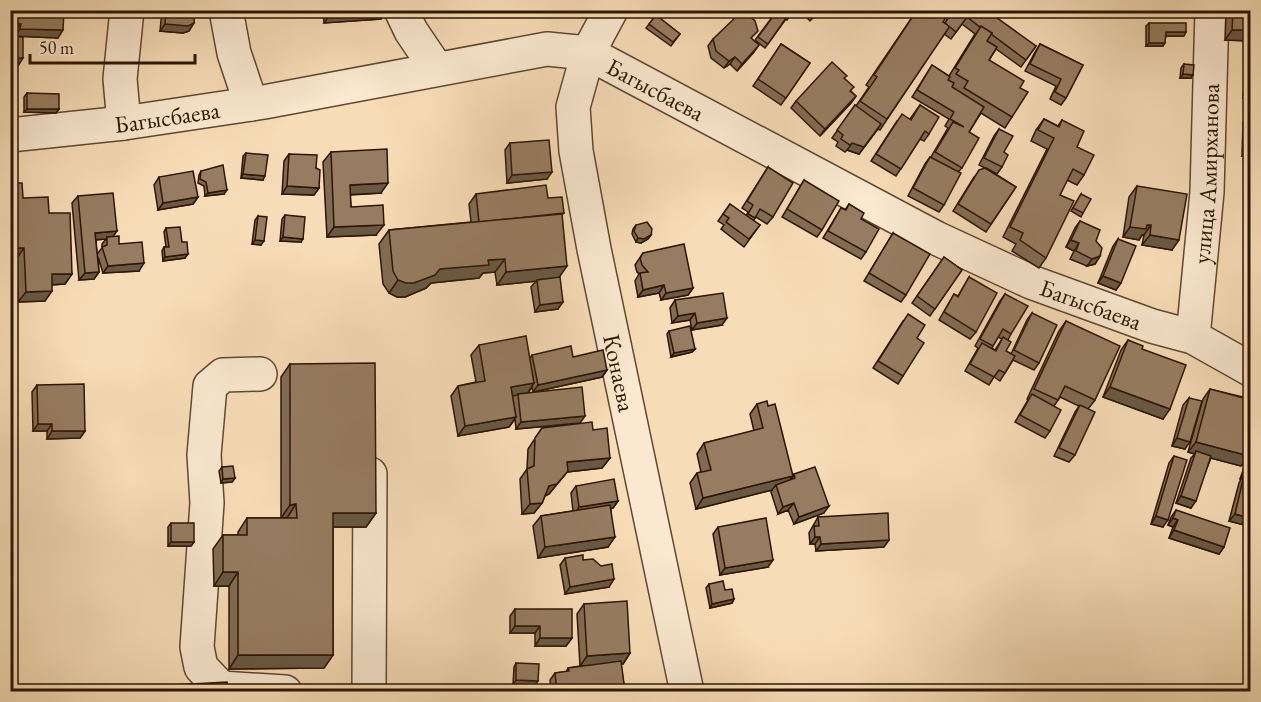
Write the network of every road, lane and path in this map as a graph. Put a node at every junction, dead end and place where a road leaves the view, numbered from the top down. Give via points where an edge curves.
1 (127, 10) edge
2 (226, 10) edge
3 (401, 10) edge
4 (611, 10) edge
5 (1212, 10) edge
6 (588, 53) junction
7 (436, 68) junction
8 (251, 104) junction
9 (124, 123) junction
10 (10, 135) edge
11 (1193, 336) junction
12 (1251, 369) edge
13 (260, 374) dead end
14 (369, 447) edge
15 (285, 692) edge
16 (369, 692) edge
17 (687, 692) edge

1 - 9 street via 120,79
2 - 8 street via 234,53
3 - 7 street
4 - 6 street, Конаева
5 - 11 street, улица Амирханова via 1207,192
6 - 7 street, Багысбаева via 547,49
6 - 11 street, Багысбаева via 936,238 1021,277 1152,326
6 - 17 street, Конаева via 573,107 576,151
7 - 8 street, Багысбаева
8 - 9 street, Багысбаева
9 - 10 street, Багысбаева
11 - 12 street, Багысбаева
13 - 15 street via 223,375 210,386 197,647 201,667 221,688
14 - 16 street

